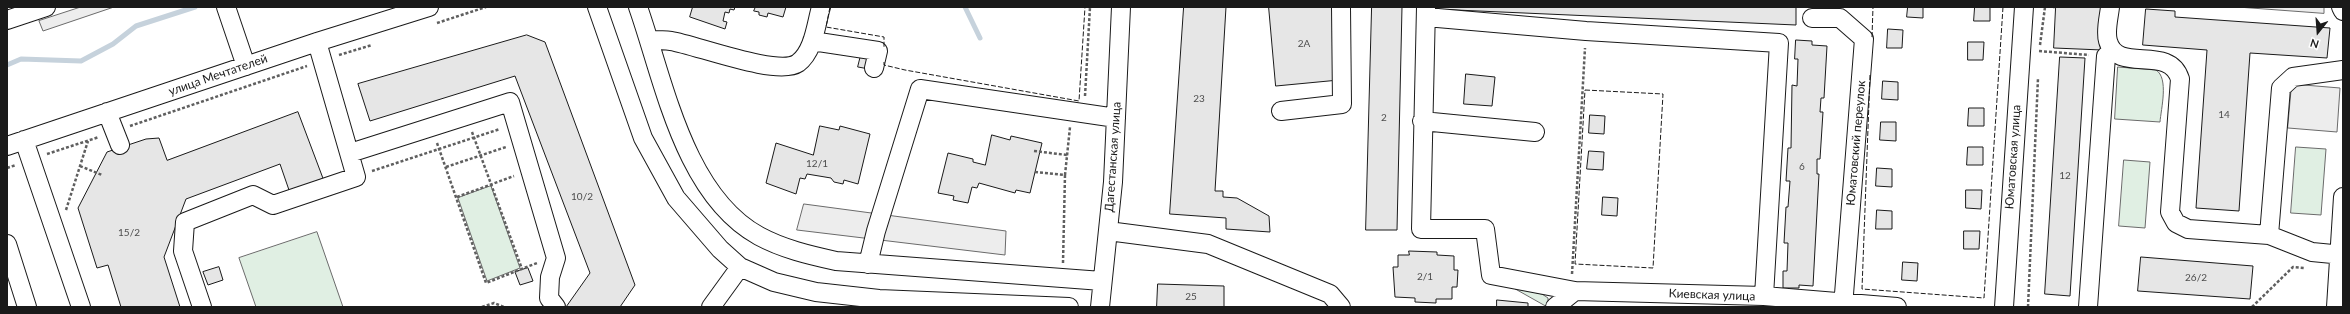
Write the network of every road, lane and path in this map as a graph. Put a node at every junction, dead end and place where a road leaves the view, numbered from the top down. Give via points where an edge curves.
1 (46, 7) edge
2 (226, 7) edge
3 (429, 7) edge
4 (486, 7) edge
5 (597, 7) edge
6 (638, 7) edge
7 (821, 7) edge
8 (1090, 7) edge
9 (1121, 7) edge
10 (1341, 7) edge
11 (2024, 7) edge
12 (2046, 7) edge
13 (2053, 7) edge
14 (2056, 7) edge
15 (2110, 7) edge
16 (2341, 7) edge
17 (2343, 11) edge
18 (1426, 12) edge
19 (1812, 18) dead end
20 (7, 20) edge
21 (434, 24) dead end
22 (1586, 31) junction
23 (649, 40) junction
24 (812, 41) junction
25 (317, 42) junction
26 (375, 44) dead end
27 (2039, 52) junction
28 (2106, 56) joint
29 (323, 60) junction
30 (2039, 60) dead end
31 (246, 66) junction
32 (874, 68) dead end
33 (2343, 70) edge
34 (2038, 76) dead end
35 (1281, 111) dead end
36 (107, 112) junction
37 (1078, 112) junction
38 (466, 116) junction
39 (1116, 118) junction
40 (1422, 122) junction
41 (516, 124) junction
42 (431, 127) junction
43 (1535, 132) dead end
44 (117, 138) junction
45 (474, 138) junction
46 (24, 140) junction
47 (89, 140) junction
48 (522, 141) junction
49 (7, 146) edge
50 (439, 149) junction
51 (1034, 151) dead end
52 (350, 153) junction
53 (481, 155) junction
54 (1067, 155) junction
55 (31, 160) junction
56 (80, 166) junction
57 (446, 167) junction
58 (7, 168) edge
59 (530, 170) junction
60 (1035, 172) dead end
61 (102, 175) dead end
62 (1066, 175) junction
63 (356, 177) junction
64 (492, 184) junction
65 (457, 197) junction
66 (2343, 197) edge
67 (62, 206) dead end
68 (1108, 231) junction
69 (2269, 235) junction
70 (7, 244) edge
71 (2341, 255) edge
72 (556, 258) junction
73 (868, 264) junction
74 (740, 266) junction
75 (2308, 268) dead end
76 (522, 269) junction
77 (1063, 278) junction
78 (1102, 281) junction
79 (1575, 291) junction
80 (1764, 296) junction
81 (1843, 305) edge
82 (27, 307) edge
83 (81, 307) edge
84 (202, 307) edge
85 (482, 307) edge
86 (504, 307) edge
87 (556, 307) edge
88 (711, 307) edge
89 (1069, 307) edge
90 (1100, 307) edge
91 (1341, 307) edge
92 (1555, 307) edge
93 (1897, 307) edge
94 (2004, 307) edge
95 (2028, 307) edge
96 (2088, 307) edge
97 (2252, 307) edge
98 (2336, 307) edge

1 - 20 street
2 - 31 street
3 - 25 street, улица Мечтателей
4 - 21 path
5 - 74 street via 644,138 676,198 720,250
6 - 23 street
7 - 24 street
8 - 37 path
9 - 39 street, Дагестанская улица
10 - 35 street via 1342,104
11 - 94 street, Юматовская улица
12 - 27 path
13 - 14 path
15 - 69 street via 2107,39 2114,52 2125,57 2166,62 2180,79 2170,212 2172,218 2188,229
16 - 17 street
18 - 22 street
18 - 40 street
19 - 81 street, Юматовский переулок via 1840,18 1864,39
22 - 79 path via 1570,268
22 - 80 street via 1779,43
23 - 24 street via 671,41 750,62 784,66 798,63
23 - 73 street via 673,117 698,171 727,212 758,236 797,253
24 - 32 street via 878,51
25 - 29 street
25 - 31 street, улица Мечтателей
26 - 29 path
27 - 28 path
27 - 30 path
28 - 96 street
29 - 44 path
29 - 52 street
31 - 36 street, улица Мечтателей
33 - 69 street via 2293,77 2281,88
34 - 95 path
36 - 44 street
36 - 46 street, улица Мечтателей
37 - 39 street
37 - 54 path
37 - 73 street via 920,89
38 - 41 street via 510,102
38 - 42 street
38 - 45 path
39 - 68 street, Дагестанская улица
40 - 43 street
40 - 79 street, Киевская улица via 1421,230 1485,229 1491,275
41 - 45 path
41 - 48 street
42 - 50 path
42 - 52 street
44 - 47 path
45 - 50 path
45 - 53 path
46 - 49 street, улица Мечтателей
46 - 55 street
47 - 55 path
47 - 56 path
48 - 53 path
48 - 59 street
50 - 57 path
50 - 63 path
51 - 54 path
52 - 63 street
53 - 57 path
53 - 64 path
54 - 62 path
55 - 58 path
55 - 83 street
56 - 61 path
56 - 67 path via 65,213
57 - 65 path
59 - 64 path
59 - 72 street
60 - 62 path
62 - 77 path
63 - 84 street via 273,205 253,195 185,222 182,251
64 - 65 path
64 - 76 path
65 - 76 path via 486,283
66 - 71 street
68 - 78 street, Дагестанская улица
68 - 91 street via 1208,244 1330,294
69 - 71 street via 2312,252
70 - 82 street
71 - 98 street
72 - 76 path
72 - 87 street via 550,277 549,298
73 - 77 street
74 - 88 street
74 - 89 street via 774,282 816,292 879,299
75 - 97 path via 2293,267
77 - 78 street
78 - 90 street, Дагестанская улица
79 - 80 street, Киевская улица
79 - 92 street
80 - 81 street, Киевская улица
81 - 93 street, Киевская улица
85 - 86 path via 494,303

